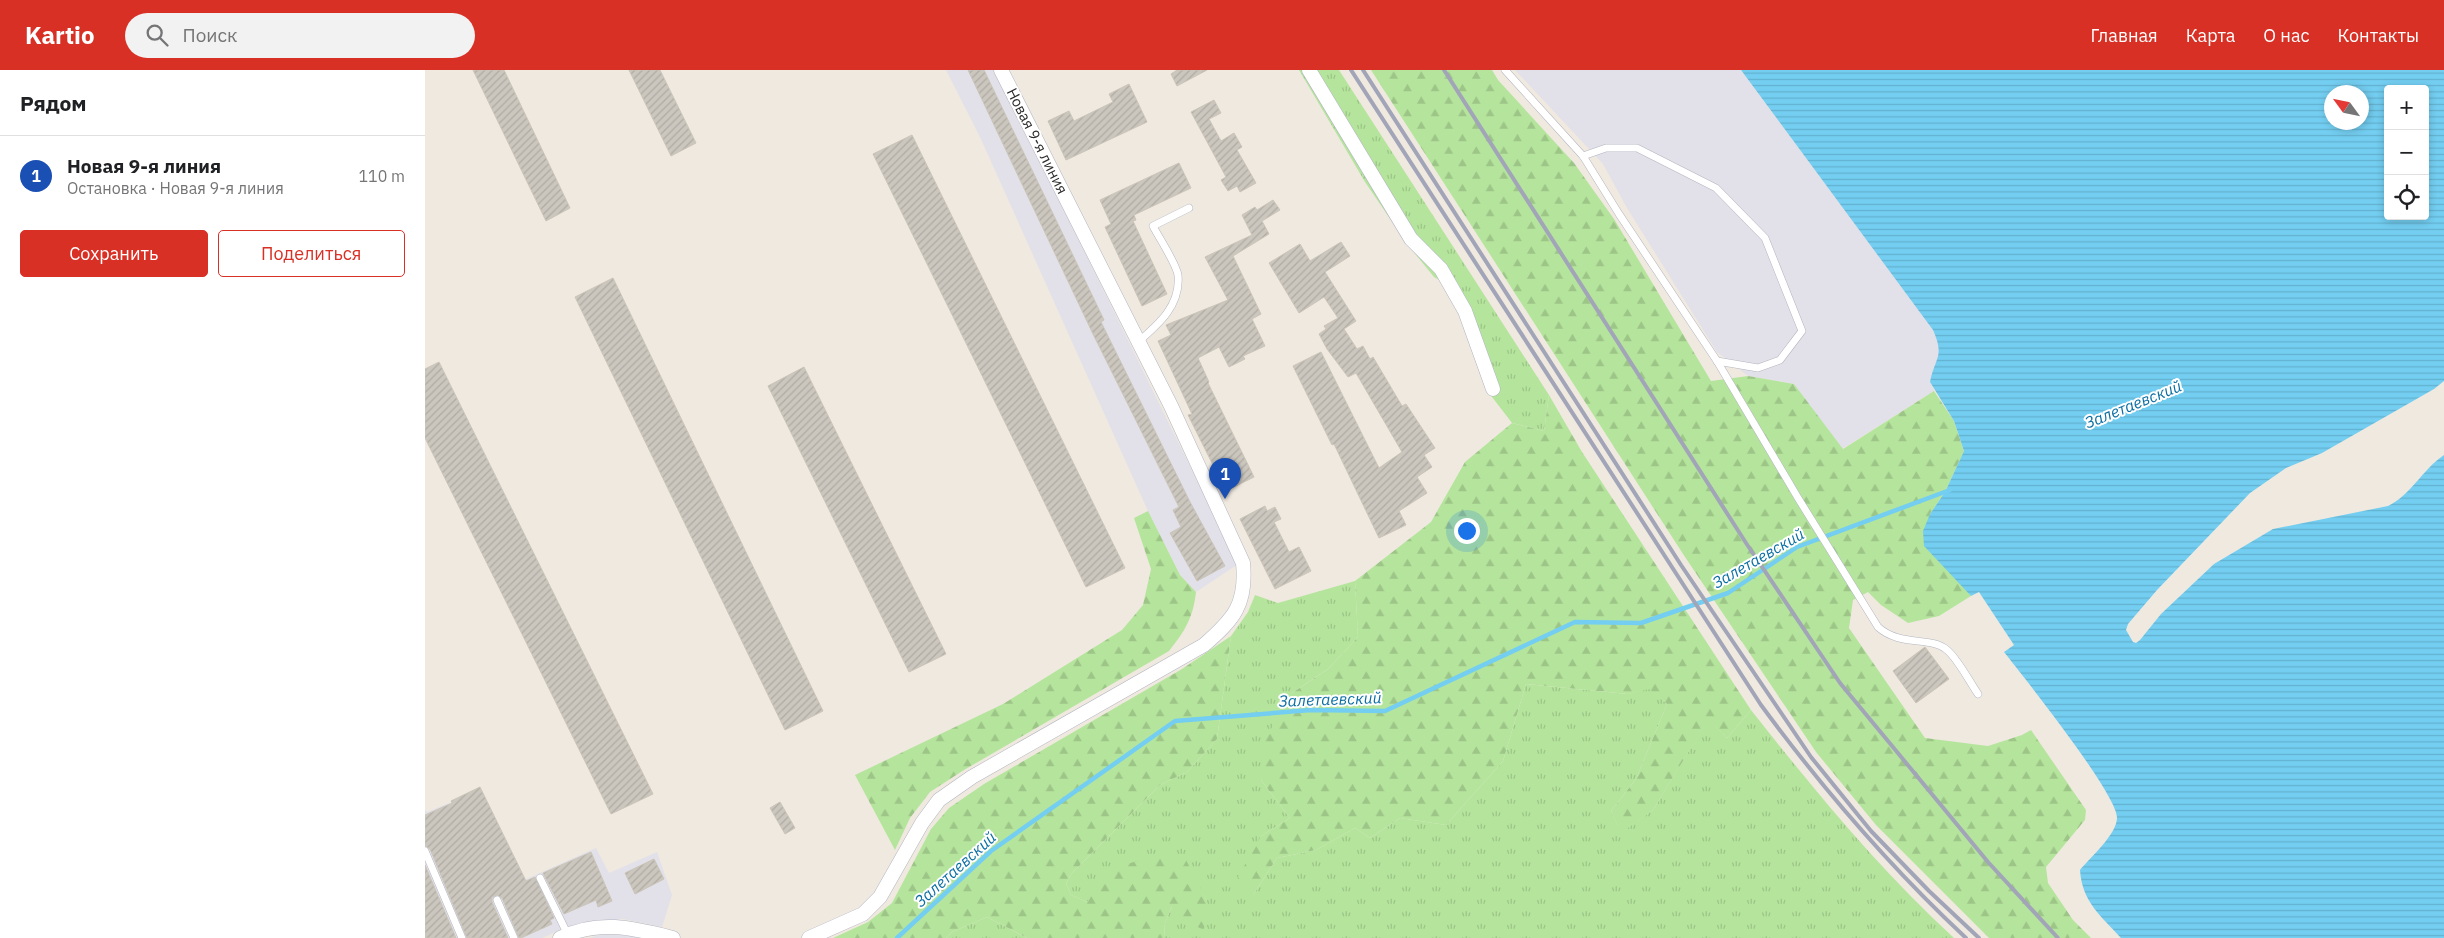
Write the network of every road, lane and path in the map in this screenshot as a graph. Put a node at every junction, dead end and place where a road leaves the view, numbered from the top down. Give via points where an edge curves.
1 (1001, 70) edge
2 (1309, 70) edge
3 (1505, 70) edge
4 (1583, 156) junction
5 (1189, 208) dead end
6 (1139, 342) junction
7 (1717, 361) junction
8 (1493, 389) dead end
9 (1978, 694) dead end
10 (425, 851) edge
11 (540, 878) dead end
12 (497, 900) dead end
13 (565, 937) edge
14 (462, 938) edge
15 (514, 938) edge
16 (673, 938) edge
17 (809, 938) edge

1 - 6 street, Новая 9-я линия
2 - 8 street via 1411,239 1441,269 1465,311
3 - 4 lane
4 - 7 lane
4 - 7 lane via 1606,148 1637,148 1715,188 1765,238 1802,331 1780,360 1758,368
5 - 6 lane via 1153,226 1178,274 1176,301 1159,324
6 - 17 street, Новая 9-я линия via 1243,563 1245,583 1240,604 1225,627 1204,645 972,777 939,800 922,823 880,897 863,914
7 - 9 lane via 1878,627 1897,639 1934,644 1947,650
10 - 14 lane
11 - 13 lane
12 - 15 lane
13 - 16 street via 610,926 625,926

